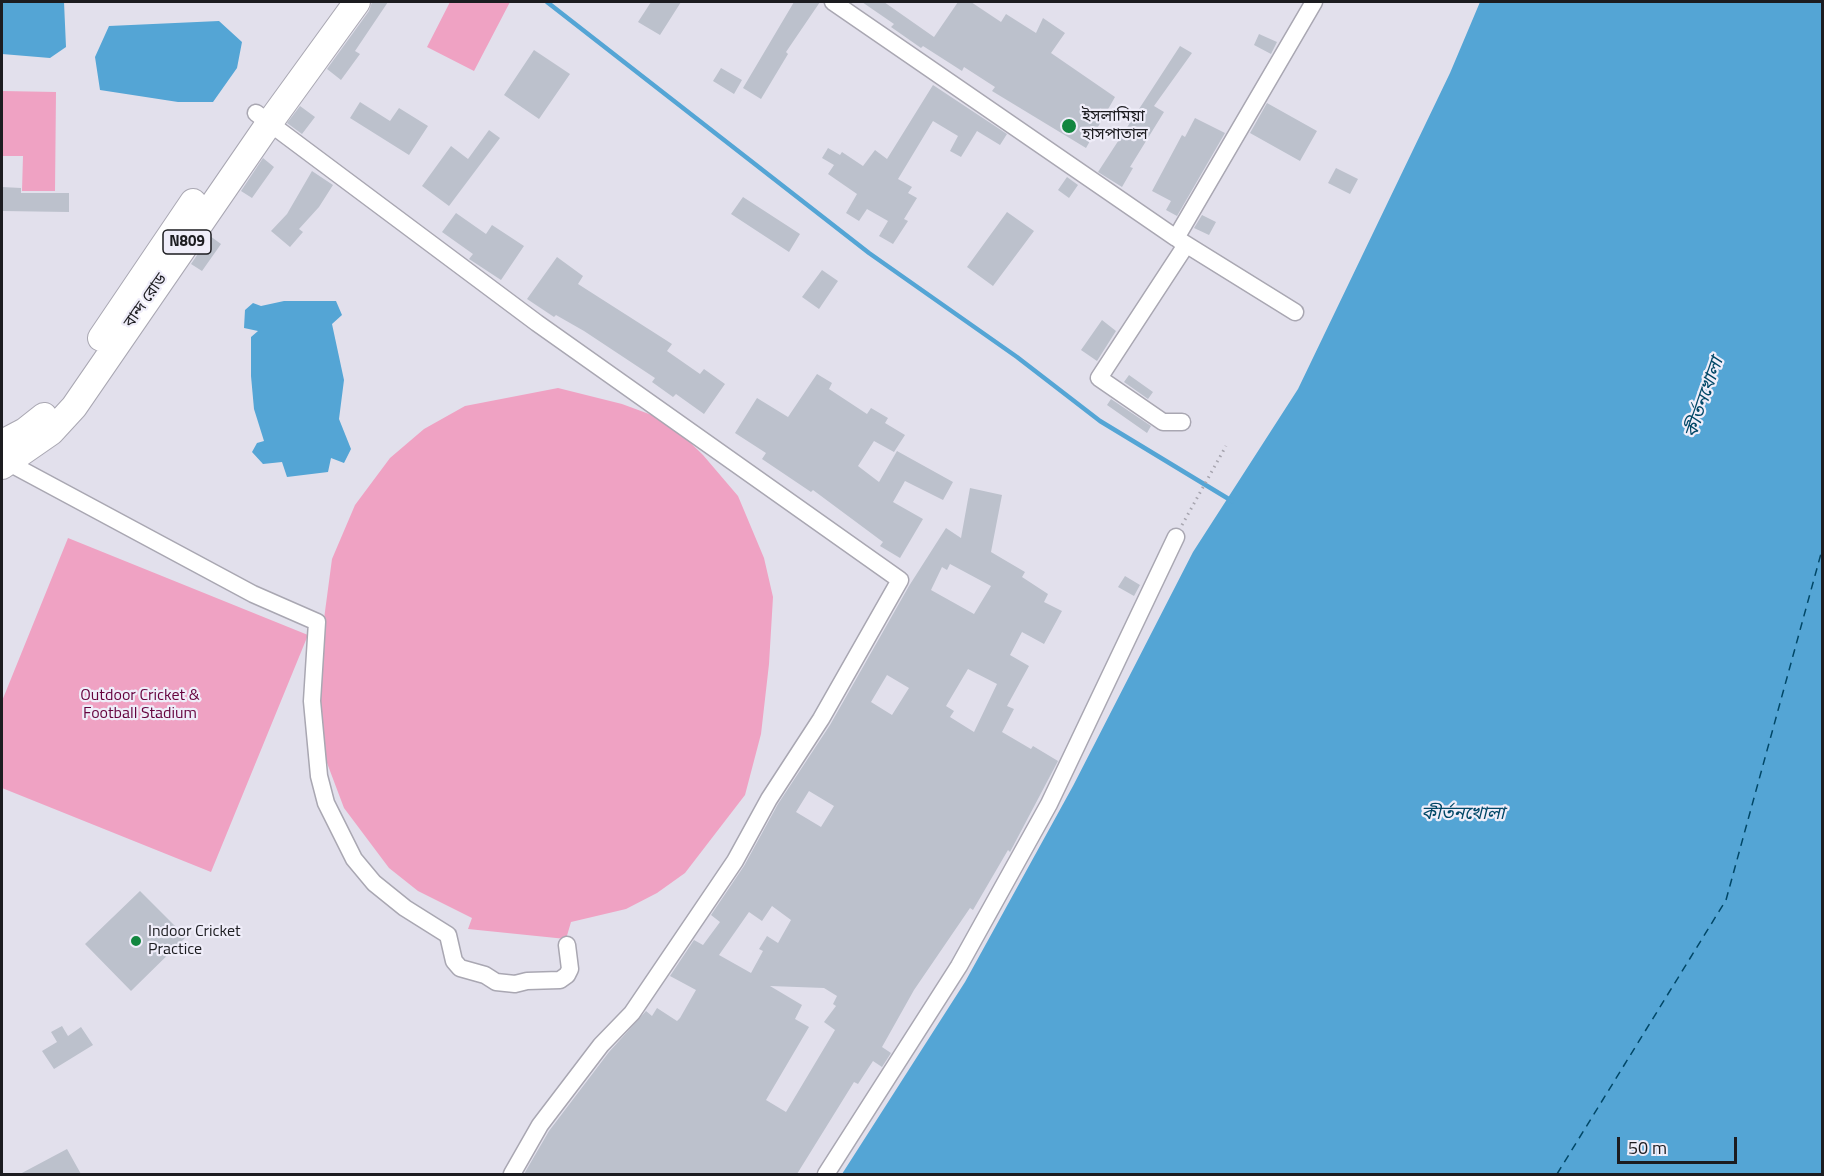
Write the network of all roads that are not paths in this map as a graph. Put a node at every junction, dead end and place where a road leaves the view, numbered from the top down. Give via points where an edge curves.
1 (339, 2) edge
2 (357, 2) edge
3 (833, 2) edge
4 (1314, 2) edge
5 (263, 117) junction
6 (1181, 241) junction
7 (1295, 312) dead end
8 (1182, 422) dead end
9 (3, 456) edge
10 (1176, 537) road end
11 (567, 945) dead end
12 (512, 1174) edge
13 (826, 1174) edge

1 - 5 highway, বান্দ রোড / N809
2 - 5 highway, বান্দ রোড / N809
3 - 6 street
4 - 6 street
5 - 9 highway, বান্দ রোড / N809 via 48,413
5 - 12 street via 537,323 900,580 735,861 632,1013 601,1045 540,1125
6 - 7 street
6 - 8 street via 1099,378 1163,422
9 - 11 street via 253,594 317,622 312,701 319,776 326,802 354,859 374,883 448,935 454,962 460,968 496,982 560,980 570,969
10 - 13 street via 1049,804 959,966

